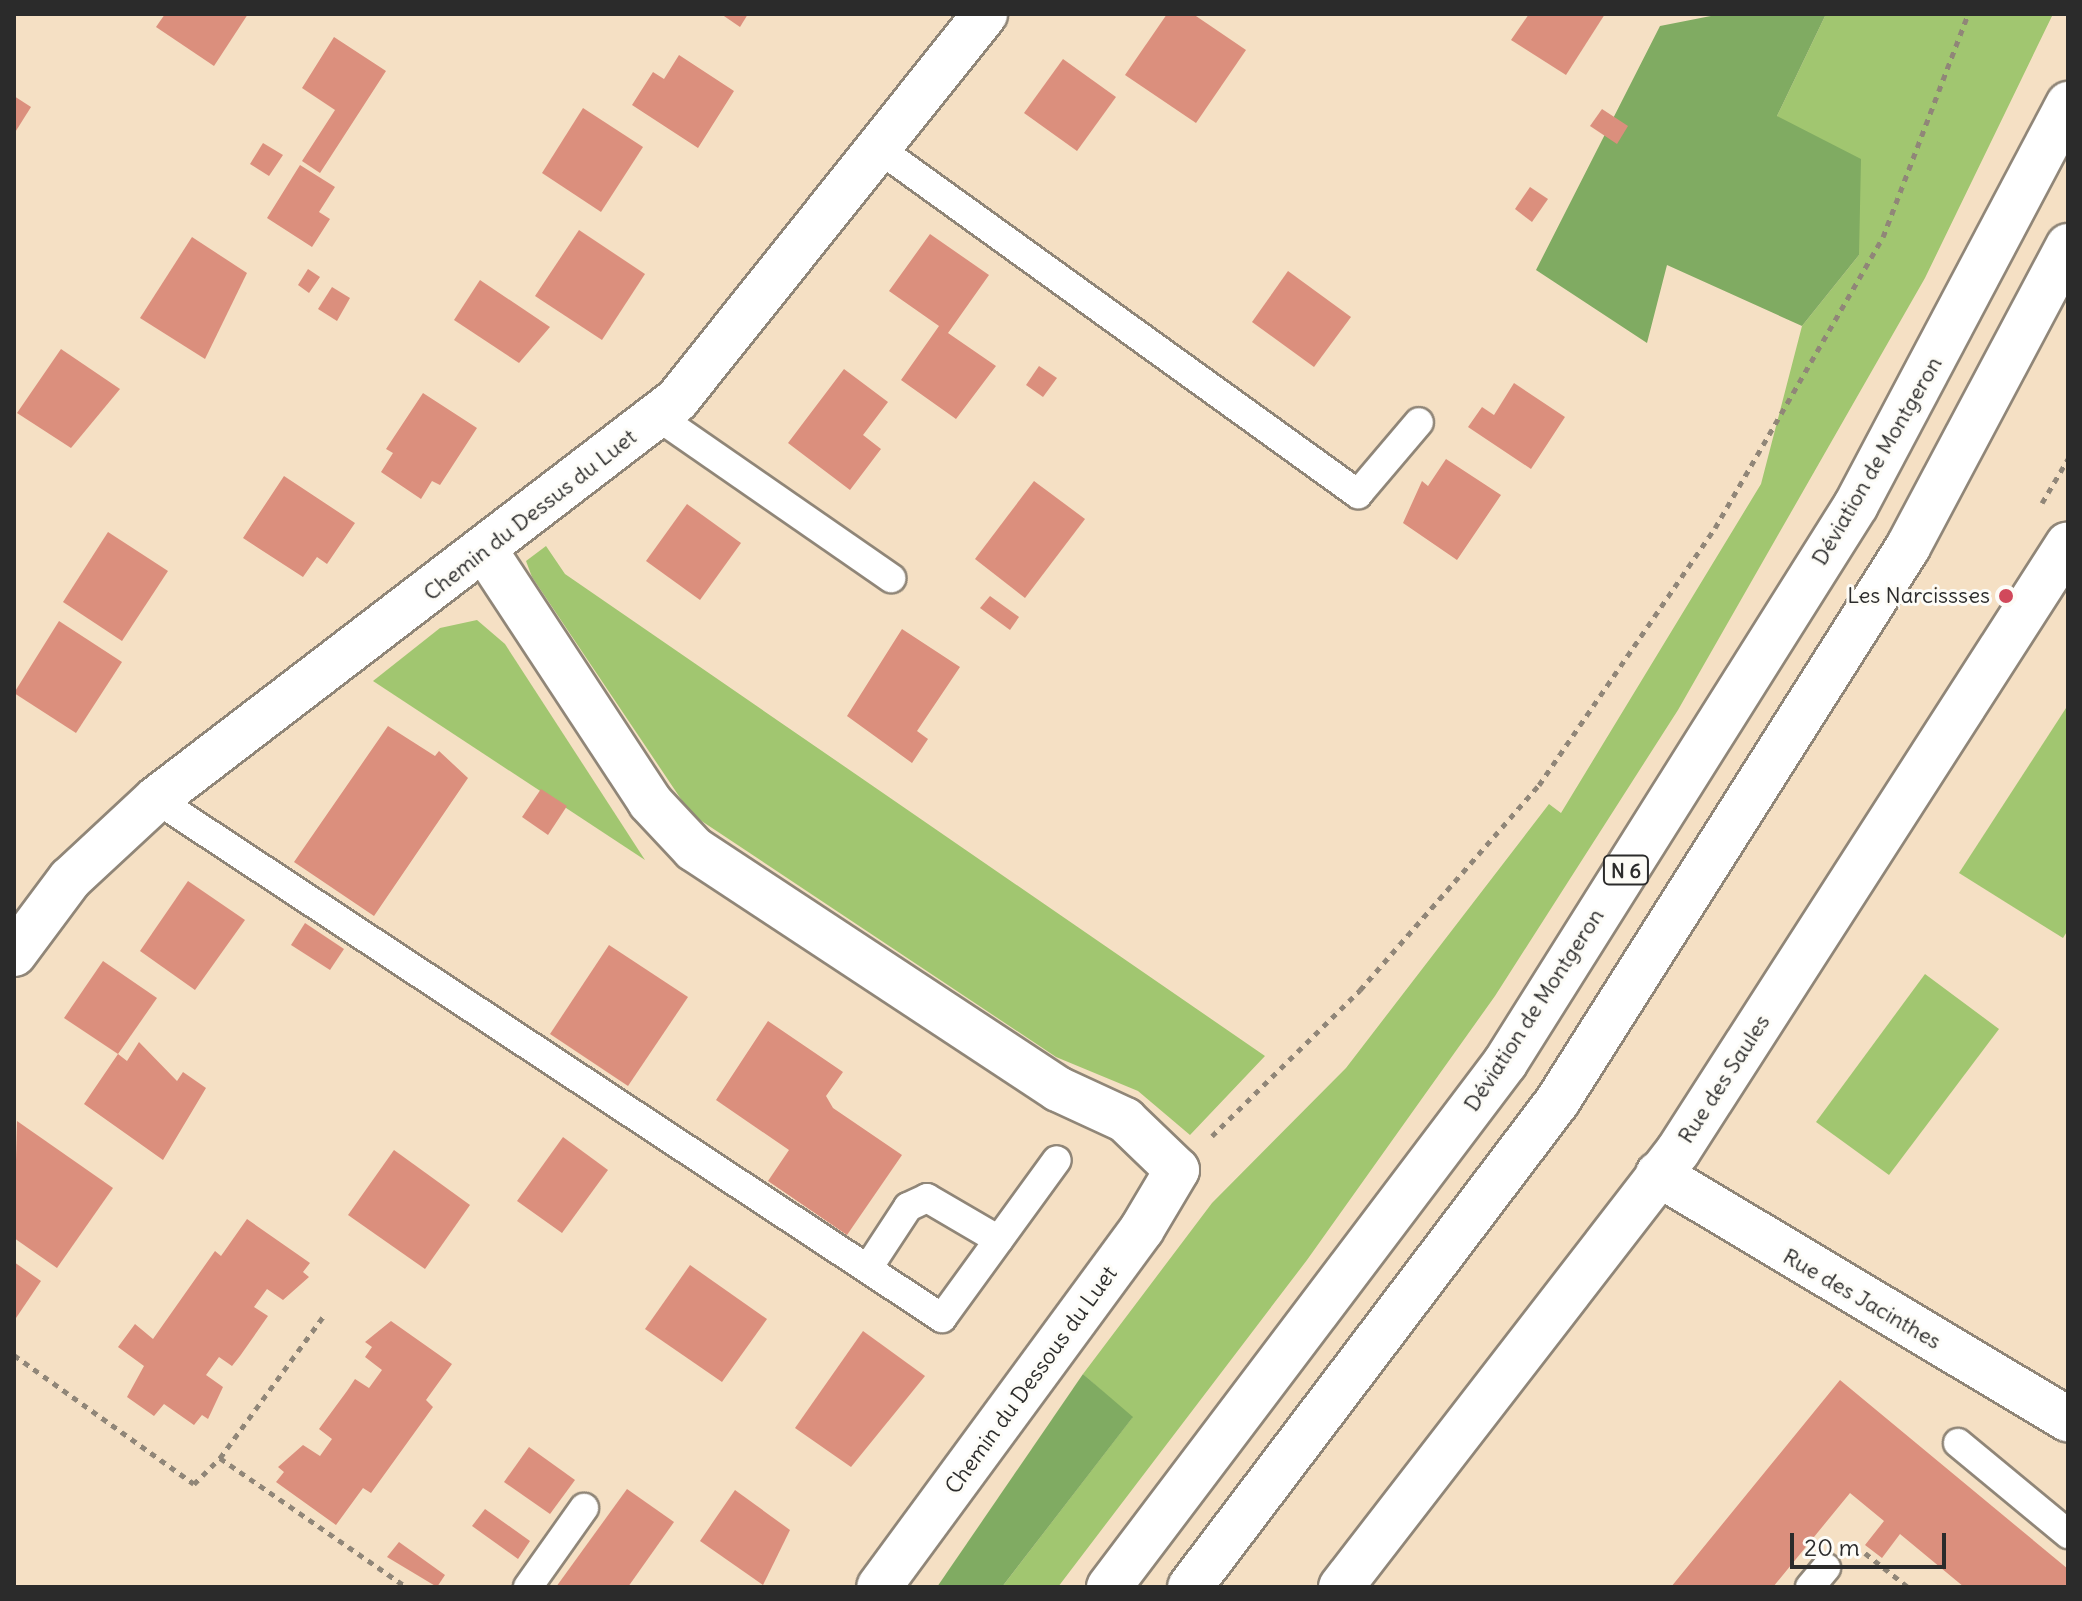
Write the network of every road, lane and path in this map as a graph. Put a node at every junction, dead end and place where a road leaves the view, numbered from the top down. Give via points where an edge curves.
1 (985, 14) edge
2 (1968, 14) edge
3 (2068, 104) edge
4 (878, 148) junction
5 (2068, 246) edge
6 (657, 416) junction
7 (1419, 422) dead end
8 (2068, 544) edge
9 (486, 552) junction
10 (891, 578) dead end
11 (156, 799) junction
12 (14, 954) edge
13 (1057, 1160) dead end
14 (1177, 1170) junction
15 (1658, 1174) junction
16 (999, 1240) junction
17 (868, 1268) junction
18 (325, 1314) dead end
19 (14, 1355) edge
20 (2068, 1419) edge
21 (1958, 1443) dead end
22 (220, 1458) junction
23 (584, 1508) dead end
24 (2068, 1534) edge
25 (406, 1587) edge
26 (528, 1587) edge
27 (879, 1587) edge
28 (1109, 1587) edge
29 (1190, 1587) edge
30 (1341, 1587) edge

1 - 4 street, Chemin du Dessus du Luet
2 - 14 path via 1883,237 1715,528 1539,785 1360,990
3 - 28 street, Déviation de Montgeron / N 6 via 1856,505 1505,1063
4 - 6 street, Chemin du Dessus du Luet
4 - 7 lane via 1358,494
5 - 29 street via 1908,547 1557,1102
6 - 9 street, Chemin du Dessus du Luet
6 - 10 lane
8 - 15 street, Rue des Saules
9 - 11 street, Chemin du Dessus du Luet
9 - 14 street via 650,802 694,849 1058,1089 1125,1120
11 - 12 street, Chemin du Dessus du Luet via 70,879
11 - 17 lane
13 - 16 lane
14 - 27 street, Chemin du Dessous du Luet
15 - 20 street, Rue des Jacinthes
15 - 30 street, Rue des Saules
16 - 17 lane via 927,1198 908,1207
16 - 17 lane via 942,1318
18 - 22 path
19 - 22 path via 194,1484
21 - 24 lane
22 - 25 path
23 - 26 lane

